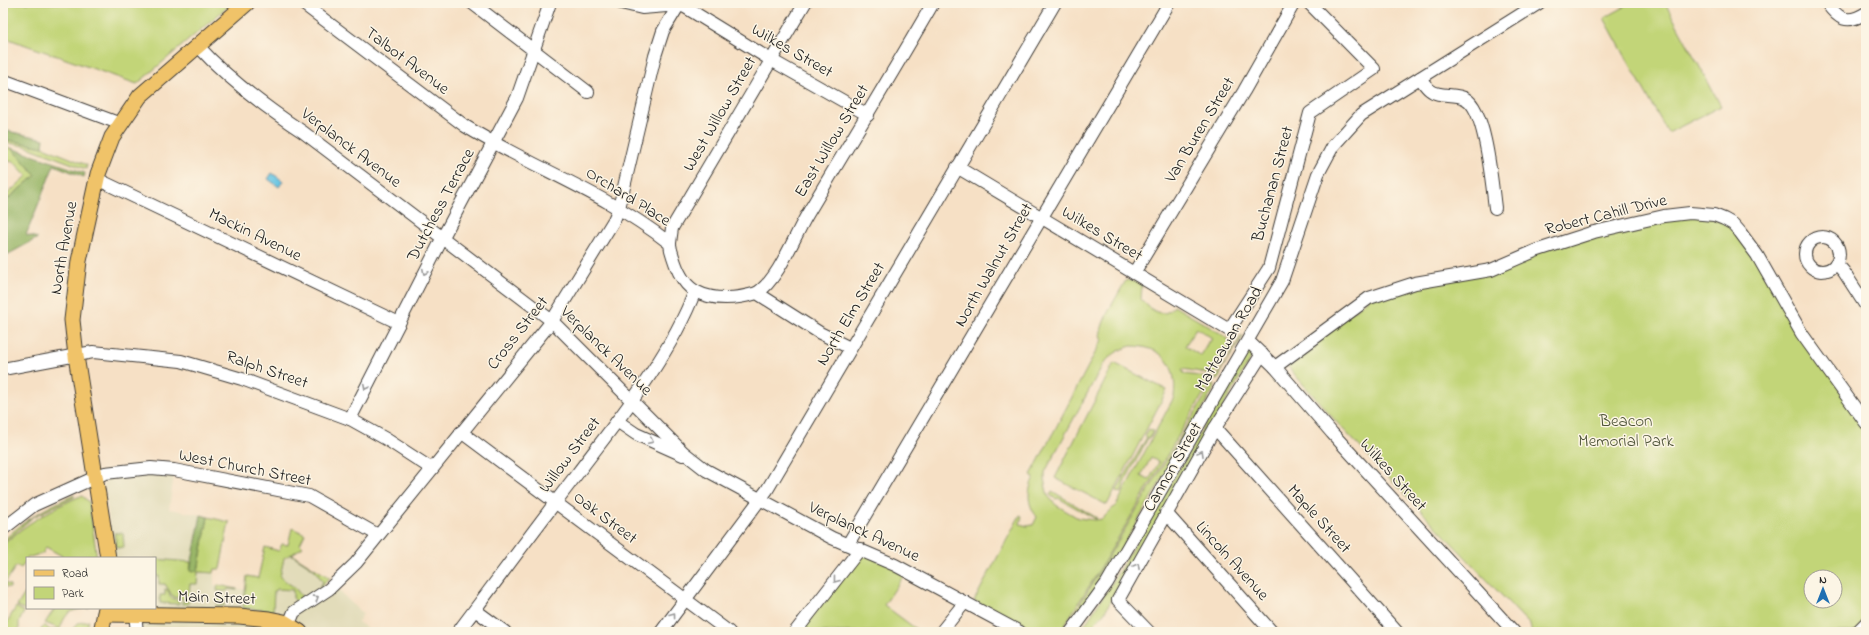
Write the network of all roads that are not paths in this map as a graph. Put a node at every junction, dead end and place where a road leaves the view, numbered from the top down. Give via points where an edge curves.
1 (247, 3) edge
2 (302, 3) edge
3 (472, 3) edge
4 (550, 3) edge
5 (621, 3) edge
6 (805, 3) edge
7 (933, 3) edge
8 (1055, 3) edge
9 (1169, 3) edge
10 (1294, 3) edge
11 (1309, 3) edge
12 (1539, 3) edge
13 (1827, 3) edge
14 (679, 4) edge
15 (1866, 13) edge
16 (198, 46) junction
17 (534, 52) junction
18 (771, 60) junction
19 (1420, 78) junction
20 (3, 80) edge
21 (588, 92) dead end
22 (868, 114) junction
23 (121, 124) junction
24 (493, 143) junction
25 (957, 167) junction
26 (96, 179) junction
27 (619, 208) junction
28 (1495, 208) dead end
29 (1041, 218) junction
30 (443, 237) junction
31 (670, 243) junction
32 (1836, 263) dead end
33 (1134, 273) junction
34 (695, 291) junction
35 (756, 293) junction
36 (1866, 306) edge
37 (552, 320) junction
38 (399, 323) junction
39 (1229, 330) joint
40 (1248, 341) junction
41 (850, 348) junction
42 (1262, 354) junction
43 (76, 356) junction
44 (1274, 367) junction
45 (3, 369) edge
46 (632, 400) junction
47 (350, 419) junction
48 (617, 421) junction
49 (1866, 423) edge
50 (1215, 428) junction
51 (461, 432) junction
52 (689, 456) junction
53 (432, 469) junction
54 (96, 477) junction
55 (760, 499) junction
56 (556, 502) junction
57 (1166, 513) junction
58 (3, 529) edge
59 (378, 535) junction
60 (848, 544) junction
61 (860, 549) junction
62 (108, 557) edge
63 (686, 599) junction
64 (965, 602) junction
65 (475, 610) junction
66 (105, 611) edge
67 (135, 614) junction
68 (1866, 623) edge
69 (294, 628) edge
70 (101, 632) edge
71 (137, 632) edge
72 (458, 632) edge
73 (505, 632) edge
74 (661, 632) edge
75 (729, 632) edge
76 (795, 632) edge
77 (941, 632) edge
78 (1020, 632) edge
79 (1071, 632) edge
80 (1149, 632) edge
81 (1272, 632) edge
82 (1397, 632) edge
83 (1514, 632) edge
84 (1857, 632) edge

1 - 16 main road, North Avenue
2 - 24 street, Talbot Avenue via 465,126
3 - 17 street
4 - 17 street, Dutchess Terrace
5 - 14 street via 642,8
6 - 18 street, West Willow Street
7 - 22 street, East Willow Street
8 - 25 street, North Elm Street
9 - 29 street, North Walnut Street
10 - 33 street, Van Buren Street
11 - 39 street, Buchanan Street via 1374,69 1310,113 1269,268
12 - 19 street, Matteawan Road
13 - 15 street via 1839,18 1855,18
14 - 18 street, Wilkes Street
14 - 27 street, Cross Street via 663,31 655,56
16 - 23 main road, North Avenue via 149,87
16 - 30 street, Verplanck Avenue via 228,76 277,116 303,132
17 - 21 street
17 - 24 street, Dutchess Terrace via 517,98
18 - 22 street, Wilkes Street
18 - 31 street, West Willow Street via 672,228
19 - 28 street via 1431,91 1462,96 1476,110 1489,162
19 - 40 street, Matteawan Road via 1361,115 1333,146 1318,174 1282,281
20 - 23 street
22 - 35 street, East Willow Street via 773,276 764,288
23 - 26 main road, North Avenue via 112,137
24 - 27 street, Orchard Place
24 - 30 street, Dutchess Terrace
25 - 29 street, Wilkes Street
25 - 41 street, North Elm Street
26 - 38 street, Mackin Avenue
26 - 43 main road, North Avenue via 79,261 74,300 72,320
27 - 31 street, Orchard Place
27 - 37 street, Cross Street
29 - 33 street, Wilkes Street
29 - 60 street, North Walnut Street
30 - 37 street, Verplanck Avenue
30 -> 38 street, Dutchess Terrace
31 - 34 street, Orchard Place via 679,274
32 - 36 street
33 - 39 street, Wilkes Street
34 - 35 street, Orchard Place via 728,298
34 - 46 street, Willow Street via 675,332
35 - 41 street via 820,333
37 - 46 street, Verplanck Avenue
37 - 51 street, Cross Street
38 -> 47 street, Dutchess Terrace
40 - 42 street, Wilkes Street
40 - 79 street, Matteawan Road via 1107,583
41 - 55 street, North Elm Street
42 - 44 street, Wilkes Street
42 - 50 street, Cannon Street
43 - 45 street, Ralph Street
43 - 47 street, Ralph Street via 93,352 181,361 242,379
43 - 54 main road, North Avenue
44 - 49 street, Robert Cahill Drive via 1368,298 1415,282 1491,270 1535,251 1594,232 1664,216 1690,213 1724,218 1740,232 1757,255 1802,334
44 - 83 street, Wilkes Street
46 - 48 street, Willow Street
46 - 52 street, Verplanck Avenue
47 - 53 street, Ralph Street
48 -> 52 street via 636,434
48 - 56 street, Willow Street
57 -> 50 street, Cannon Street
50 - 82 street, Maple Street
51 - 53 street, Cross Street
51 - 56 street, Oak Street
52 - 55 street, Verplanck Avenue via 706,470
53 - 59 street, Cross Street
54 - 58 street, West Church Street via 34,505
54 - 59 street, West Church Street via 105,473 151,468 174,470 309,496
54 - 62 main road, North Avenue
55 - 60 street, Verplanck Avenue
55 - 63 street, North Elm Street
56 - 63 street, Oak Street
56 - 65 street, Willow Street
80 -> 57 street, Cannon Street via 1118,600
57 - 81 street, Lincoln Avenue
69 -> 59 street, Cross Street via 294,612 329,588 356,563
60 - 61 street, Verplanck Avenue
61 - 64 street, Verplanck Avenue via 938,586
61 -> 76 street
74 -> 63 street, North Elm Street
63 - 75 street, Oak Street
64 - 77 street
64 - 78 street, Verplanck Avenue
65 - 72 street, Willow Street
65 - 73 street
66 - 67 main road, Main Street
66 - 70 main road
67 - 69 main road, Main Street via 238,616 268,619
67 - 71 street
68 - 84 street

